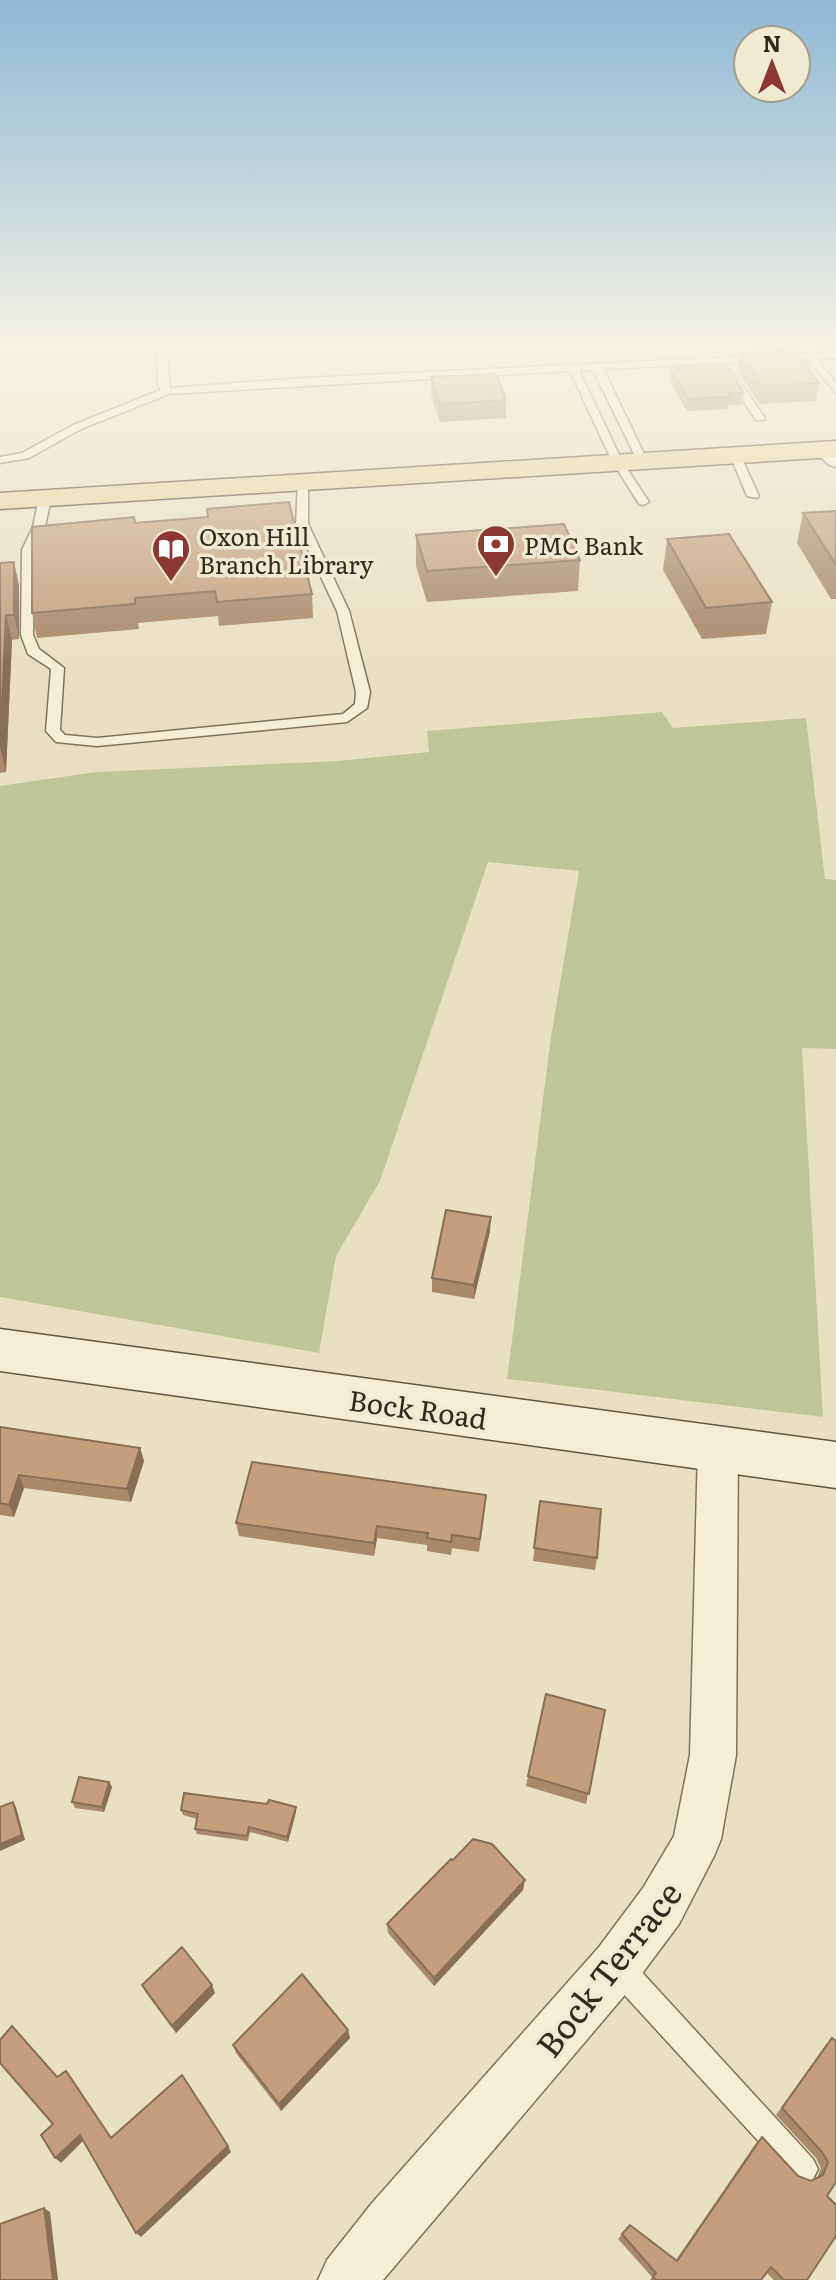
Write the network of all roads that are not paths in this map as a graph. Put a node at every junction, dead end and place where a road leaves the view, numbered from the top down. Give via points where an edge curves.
1 (35, 450) edge
2 (624, 450) edge
3 (626, 450) edge
4 (832, 453) edge
5 (735, 455) junction
6 (0, 460) edge
7 (630, 461) junction
8 (303, 482) junction
9 (753, 496) dead end
10 (45, 498) junction
11 (0, 501) edge
12 (643, 502) dead end
13 (0, 1350) edge
14 (718, 1448) junction
15 (836, 1465) edge
16 (617, 1965) junction
17 (803, 2169) dead end
18 (347, 2280) edge

1 - 6 lane
2 - 7 lane
3 - 7 lane
4 - 5 main road
5 - 7 main road
5 - 9 lane
7 - 8 main road
7 - 12 lane
8 - 10 main road
8 - 10 lane via 302,524 343,611 362,705 347,718 97,742 61,739 53,731 58,668 33,651 27,635 28,550
10 - 11 main road
13 - 14 main road, Bock Road
14 - 15 main road, Bock Road
14 - 16 street, Bock Terrace via 713,1755 705,1802 684,1868
16 - 17 lane
16 - 18 street, Bock Terrace

